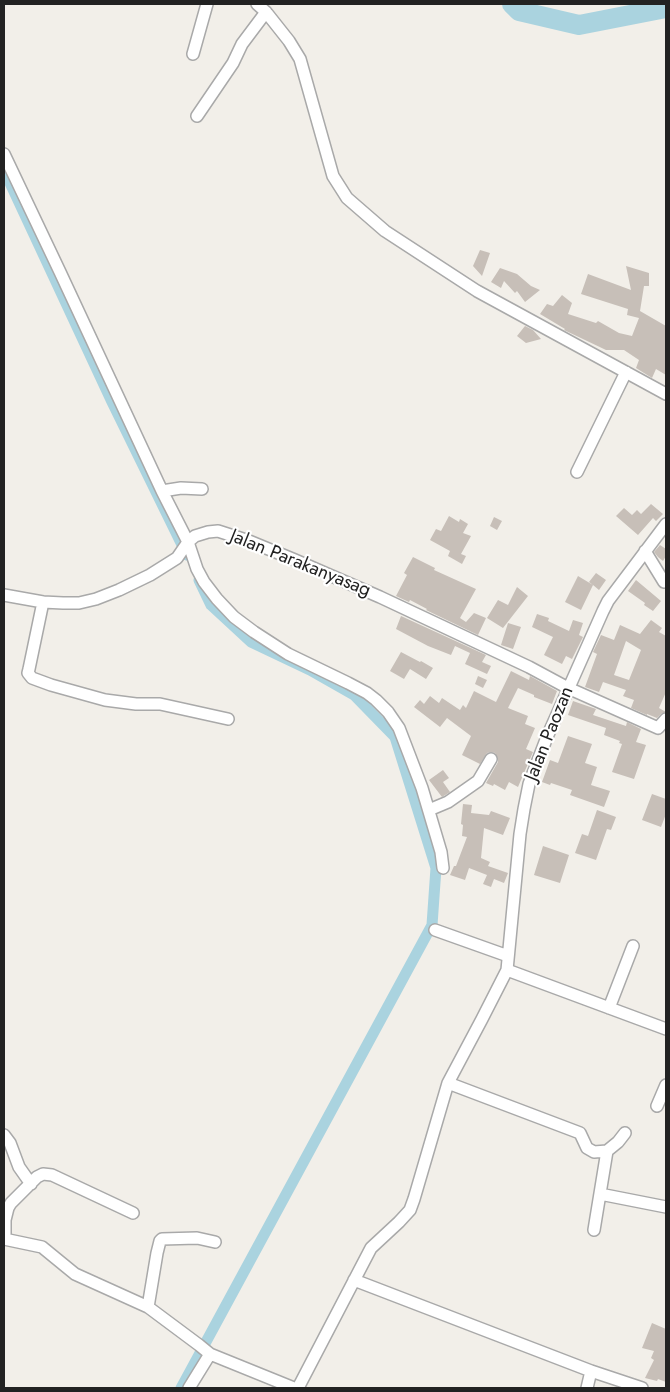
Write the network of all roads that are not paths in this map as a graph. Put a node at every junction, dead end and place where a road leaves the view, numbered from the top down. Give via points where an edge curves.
1 (207, 4) edge
2 (257, 4) edge
3 (266, 12) junction
4 (193, 54) dead end
5 (197, 116) dead end
6 (4, 154) edge
7 (626, 372) junction
8 (666, 394) edge
9 (577, 472) dead end
10 (202, 489) dead end
11 (162, 490) junction
12 (666, 524) edge
13 (186, 544) junction
14 (645, 551) junction
15 (664, 582) dead end
16 (4, 595) edge
17 (43, 602) junction
18 (568, 688) junction
19 (228, 718) dead end
20 (666, 719) edge
21 (662, 731) edge
22 (491, 759) dead end
23 (429, 810) junction
24 (443, 868) dead end
25 (434, 930) dead end
26 (633, 946) dead end
27 (508, 956) junction
28 (507, 970) junction
29 (609, 1008) junction
30 (666, 1029) edge
31 (448, 1083) junction
32 (666, 1085) edge
33 (657, 1106) dead end
34 (625, 1133) dead end
35 (4, 1135) edge
36 (606, 1151) junction
37 (31, 1184) junction
38 (600, 1194) junction
39 (666, 1207) edge
40 (133, 1213) dead end
41 (594, 1230) dead end
42 (5, 1239) edge
43 (215, 1242) dead end
44 (354, 1280) junction
45 (148, 1307) junction
46 (205, 1350) junction
47 (591, 1372) junction
48 (189, 1388) edge
49 (294, 1388) edge
50 (298, 1388) edge
51 (587, 1388) edge
52 (642, 1388) edge

1 - 4 street
2 - 3 street
3 - 5 street
3 - 7 street via 300,59 333,176 347,198 385,231 477,292
6 - 11 street
7 - 8 street
7 - 9 street
10 - 11 street
11 - 13 street
12 - 14 street, Jalan Paozan
13 - 17 street via 177,558 119,590 79,603
13 - 18 street, Jalan Parakanyasag via 195,536 213,531 249,541 380,597
13 - 23 street via 204,582 234,617 288,654 367,693 388,712 399,728
14 - 15 street
14 - 18 street, Jalan Paozan via 608,600
16 - 17 street
17 - 19 street via 28,673 32,678 105,700 160,704
18 - 21 street, Jalan Parakanyasag
18 - 27 street, Jalan Paozan via 529,784 520,834
20 - 21 street
22 - 23 street via 478,781 448,802
23 - 24 street
25 - 27 street
26 - 29 street
27 - 28 street, Jalan Paozan
28 - 29 street
28 - 31 street
29 - 30 street
31 - 36 street via 580,1133 587,1148 594,1152
31 - 44 street via 410,1210 371,1248
32 - 33 street
34 - 36 street
35 - 37 street
36 - 38 street
37 - 40 street via 40,1175 52,1175
37 - 42 street via 8,1208
38 - 39 street
38 - 41 street
42 - 45 street via 42,1247 75,1274
43 - 45 street via 198,1238 162,1239
44 - 47 street
44 - 50 street
45 - 46 street
46 - 48 street
46 - 49 street
47 - 51 street
47 - 52 street

